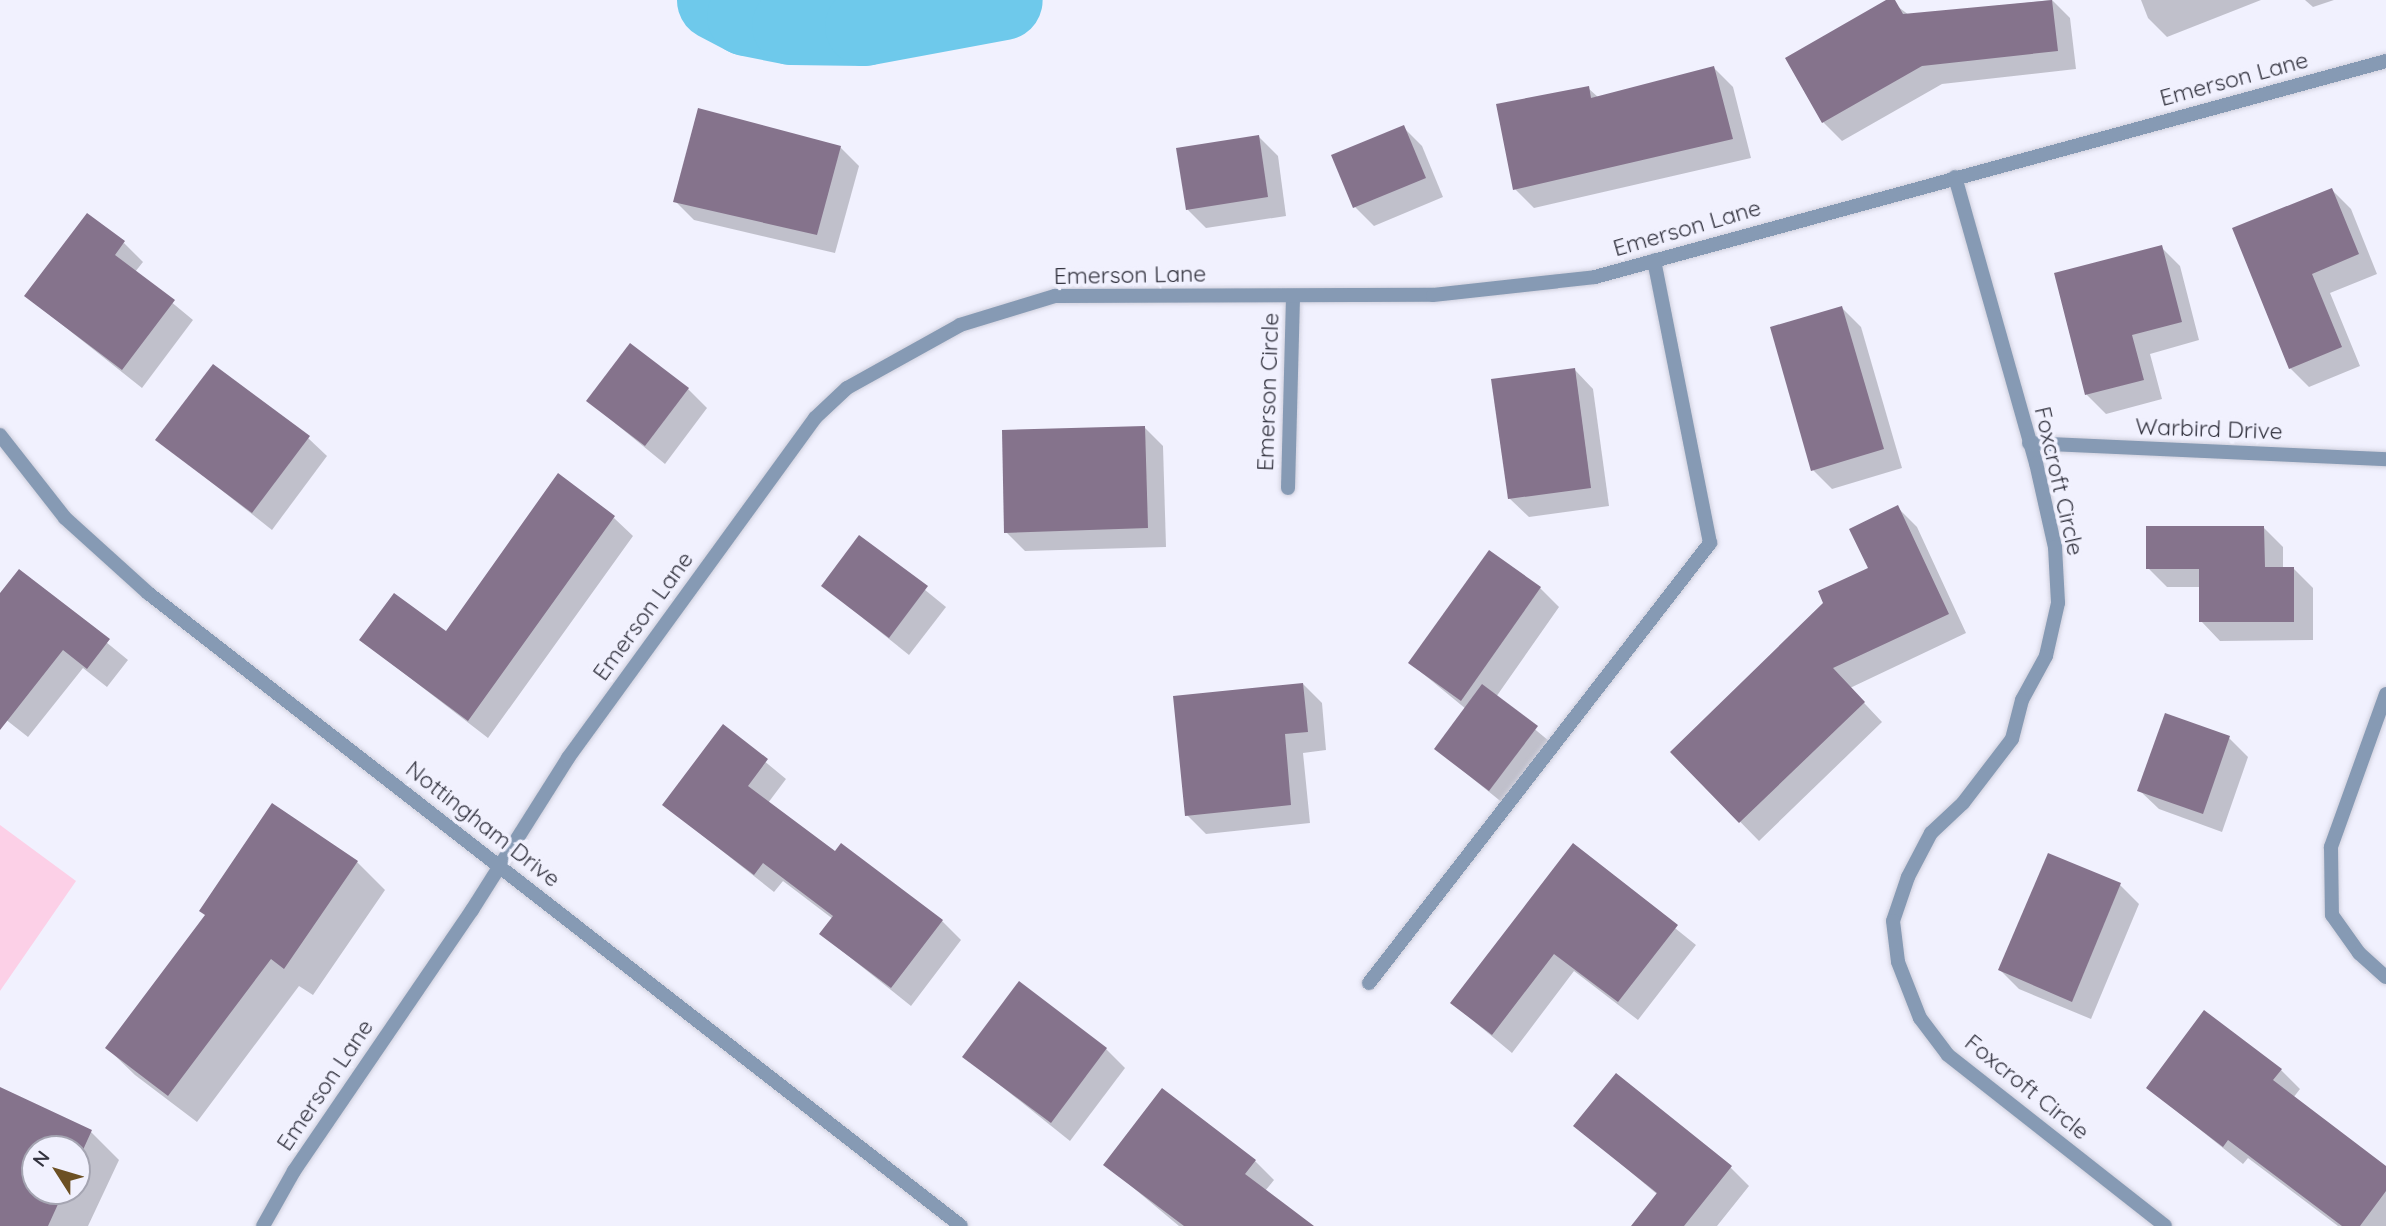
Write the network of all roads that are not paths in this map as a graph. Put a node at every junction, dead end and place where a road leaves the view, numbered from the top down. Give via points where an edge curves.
1 (2386, 61) edge
2 (1955, 177) junction
3 (1654, 261) junction
4 (1293, 298) junction
5 (0, 435) edge
6 (2029, 443) junction
7 (2386, 459) edge
8 (1288, 488) dead end
9 (2386, 694) edge
10 (497, 864) junction
11 (2386, 978) edge
12 (1369, 983) dead end
13 (263, 1226) edge
14 (961, 1226) edge
15 (2165, 1226) edge

1 - 2 street, Emerson Lane
2 - 3 street, Emerson Lane
2 - 6 street, Foxcroft Circle
3 - 4 street, Emerson Lane via 1595,277 1433,295
3 - 12 street via 1710,543
4 - 8 street, Emerson Circle
4 - 10 street, Emerson Lane via 1132,293 1055,296 960,325 847,388 815,418 568,758
5 - 10 street, Nottingham Drive via 65,519 148,593
6 - 7 street, Warbird Drive
6 - 15 street, Foxcroft Circle via 2055,547 2058,603 2046,656 2022,700 2012,739 1964,803 1931,833 1908,877 1893,920 1898,962 1920,1018 1948,1055
9 - 11 street via 2331,847 2332,915 2359,953
10 - 13 street, Emerson Lane via 472,910 294,1171
10 - 14 street, Nottingham Drive

